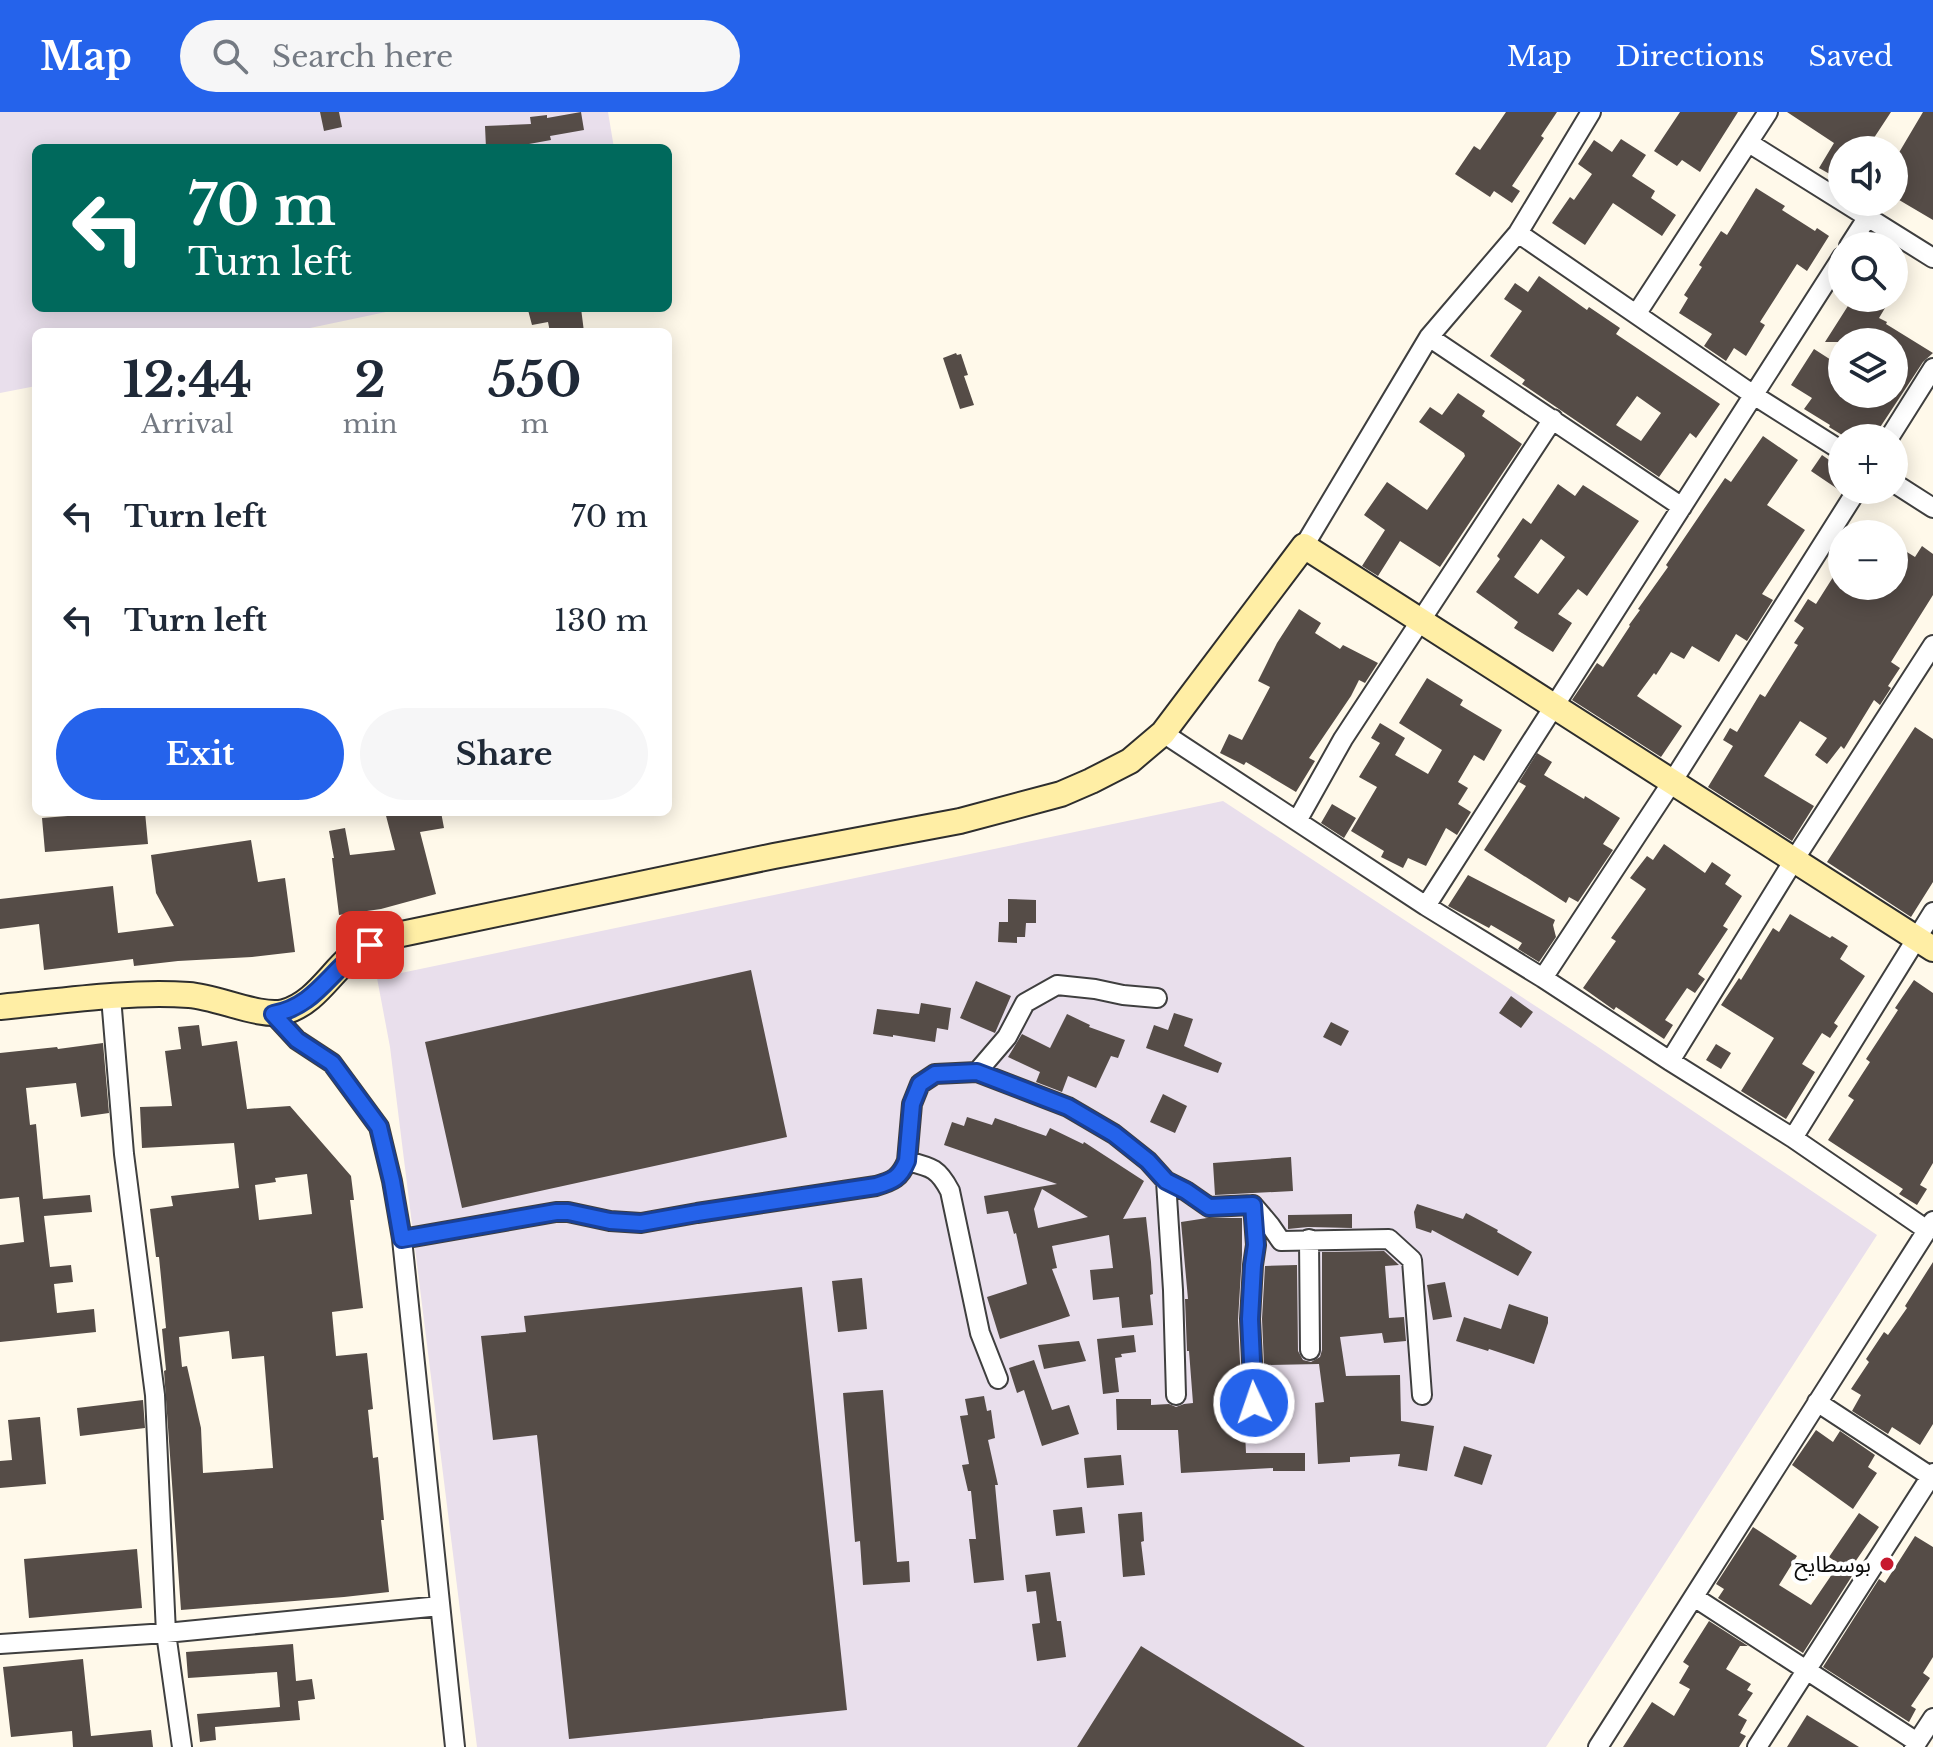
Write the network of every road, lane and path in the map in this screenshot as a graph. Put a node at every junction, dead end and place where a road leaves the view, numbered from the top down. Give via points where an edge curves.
1 (1591, 112) edge
2 (1768, 112) edge
3 (1749, 143) junction
4 (1867, 218) junction
5 (1858, 232) edge
6 (1518, 233) junction
7 (1933, 258) edge
8 (1828, 279) edge
9 (1637, 313) junction
10 (1429, 337) junction
11 (1933, 368) edge
12 (1755, 396) junction
13 (1553, 419) junction
14 (1898, 424) edge
15 (1828, 442) edge
16 (1908, 492) edge
17 (1848, 504) edge
18 (1682, 507) junction
19 (1933, 508) edge
20 (1304, 546) junction
21 (1421, 621) junction
22 (1933, 645) edge
23 (1553, 705) junction
24 (1163, 733) junction
25 (1672, 782) junction
26 (1297, 821) junction
27 (1794, 860) junction
28 (1426, 906) junction
29 (1933, 912) edge
30 (1925, 943) edge
31 (1543, 978) junction
32 (111, 997) junction
33 (1157, 998) dead end
34 (0, 1007) edge
35 (273, 1014) junction
36 (1670, 1061) junction
37 (977, 1072) junction
38 (1793, 1138) junction
39 (907, 1161) junction
40 (1166, 1181) junction
41 (1253, 1205) junction
42 (1930, 1225) edge
43 (402, 1239) junction
44 (1309, 1239) junction
45 (1310, 1350) dead end
46 (998, 1379) dead end
47 (1176, 1395) dead end
48 (1422, 1395) dead end
49 (1817, 1402) junction
50 (1254, 1403) dead end
51 (1932, 1476) edge
52 (1694, 1597) junction
53 (440, 1606) junction
54 (166, 1633) junction
55 (0, 1644) edge
56 (1806, 1670) junction
57 (1933, 1718) edge
58 (1916, 1744) edge
59 (182, 1747) edge
60 (455, 1747) edge
61 (1598, 1747) edge
62 (1757, 1747) edge

1 - 6 street
2 - 3 street
3 - 4 street
3 - 9 street
4 - 5 street
4 - 7 street
6 - 9 street
6 - 10 street
8 - 12 street
9 - 12 street
10 - 13 street
10 - 20 street
11 - 14 street
12 - 15 street
12 - 18 street
13 - 18 street
13 - 21 street
16 - 19 street
17 - 25 street
18 - 23 street
20 - 21 street
20 - 24 street
21 - 23 street
21 - 26 street via 1343,739
22 - 27 street
23 - 25 street
23 - 28 street
24 - 26 street
24 - 35 street via 1130,761 1091,781 1003,810 392,936 357,951 305,1001
25 - 27 street
25 - 31 street
26 - 28 street
27 - 30 street
27 - 36 street
28 - 31 street
29 - 30 street
30 - 38 street
31 - 36 street
32 - 34 street
32 - 35 street via 193,995
32 - 54 street via 124,1154 155,1395
33 - 37 street via 1057,985 1025,1003 1007,1037
35 - 43 street via 297,1040 332,1063 379,1127
36 - 38 street
37 - 39 street via 935,1074 920,1084 912,1104
37 - 40 street via 1068,1107 1114,1134
38 - 42 street
39 - 43 street via 893,1181 876,1186 641,1223 556,1212
39 - 46 street via 932,1168 950,1191 980,1333
40 - 41 street via 1209,1207
40 - 47 street
41 - 44 street via 1281,1241
41 - 50 street
42 - 49 street
43 - 53 street
44 - 45 street
44 - 48 street via 1389,1239 1412,1260
49 - 51 street
49 - 52 street
51 - 56 street
52 - 56 street
52 - 61 street
53 - 54 street
53 - 60 street
54 - 55 street
54 - 59 street
56 - 58 street
56 - 62 street
57 - 58 street

